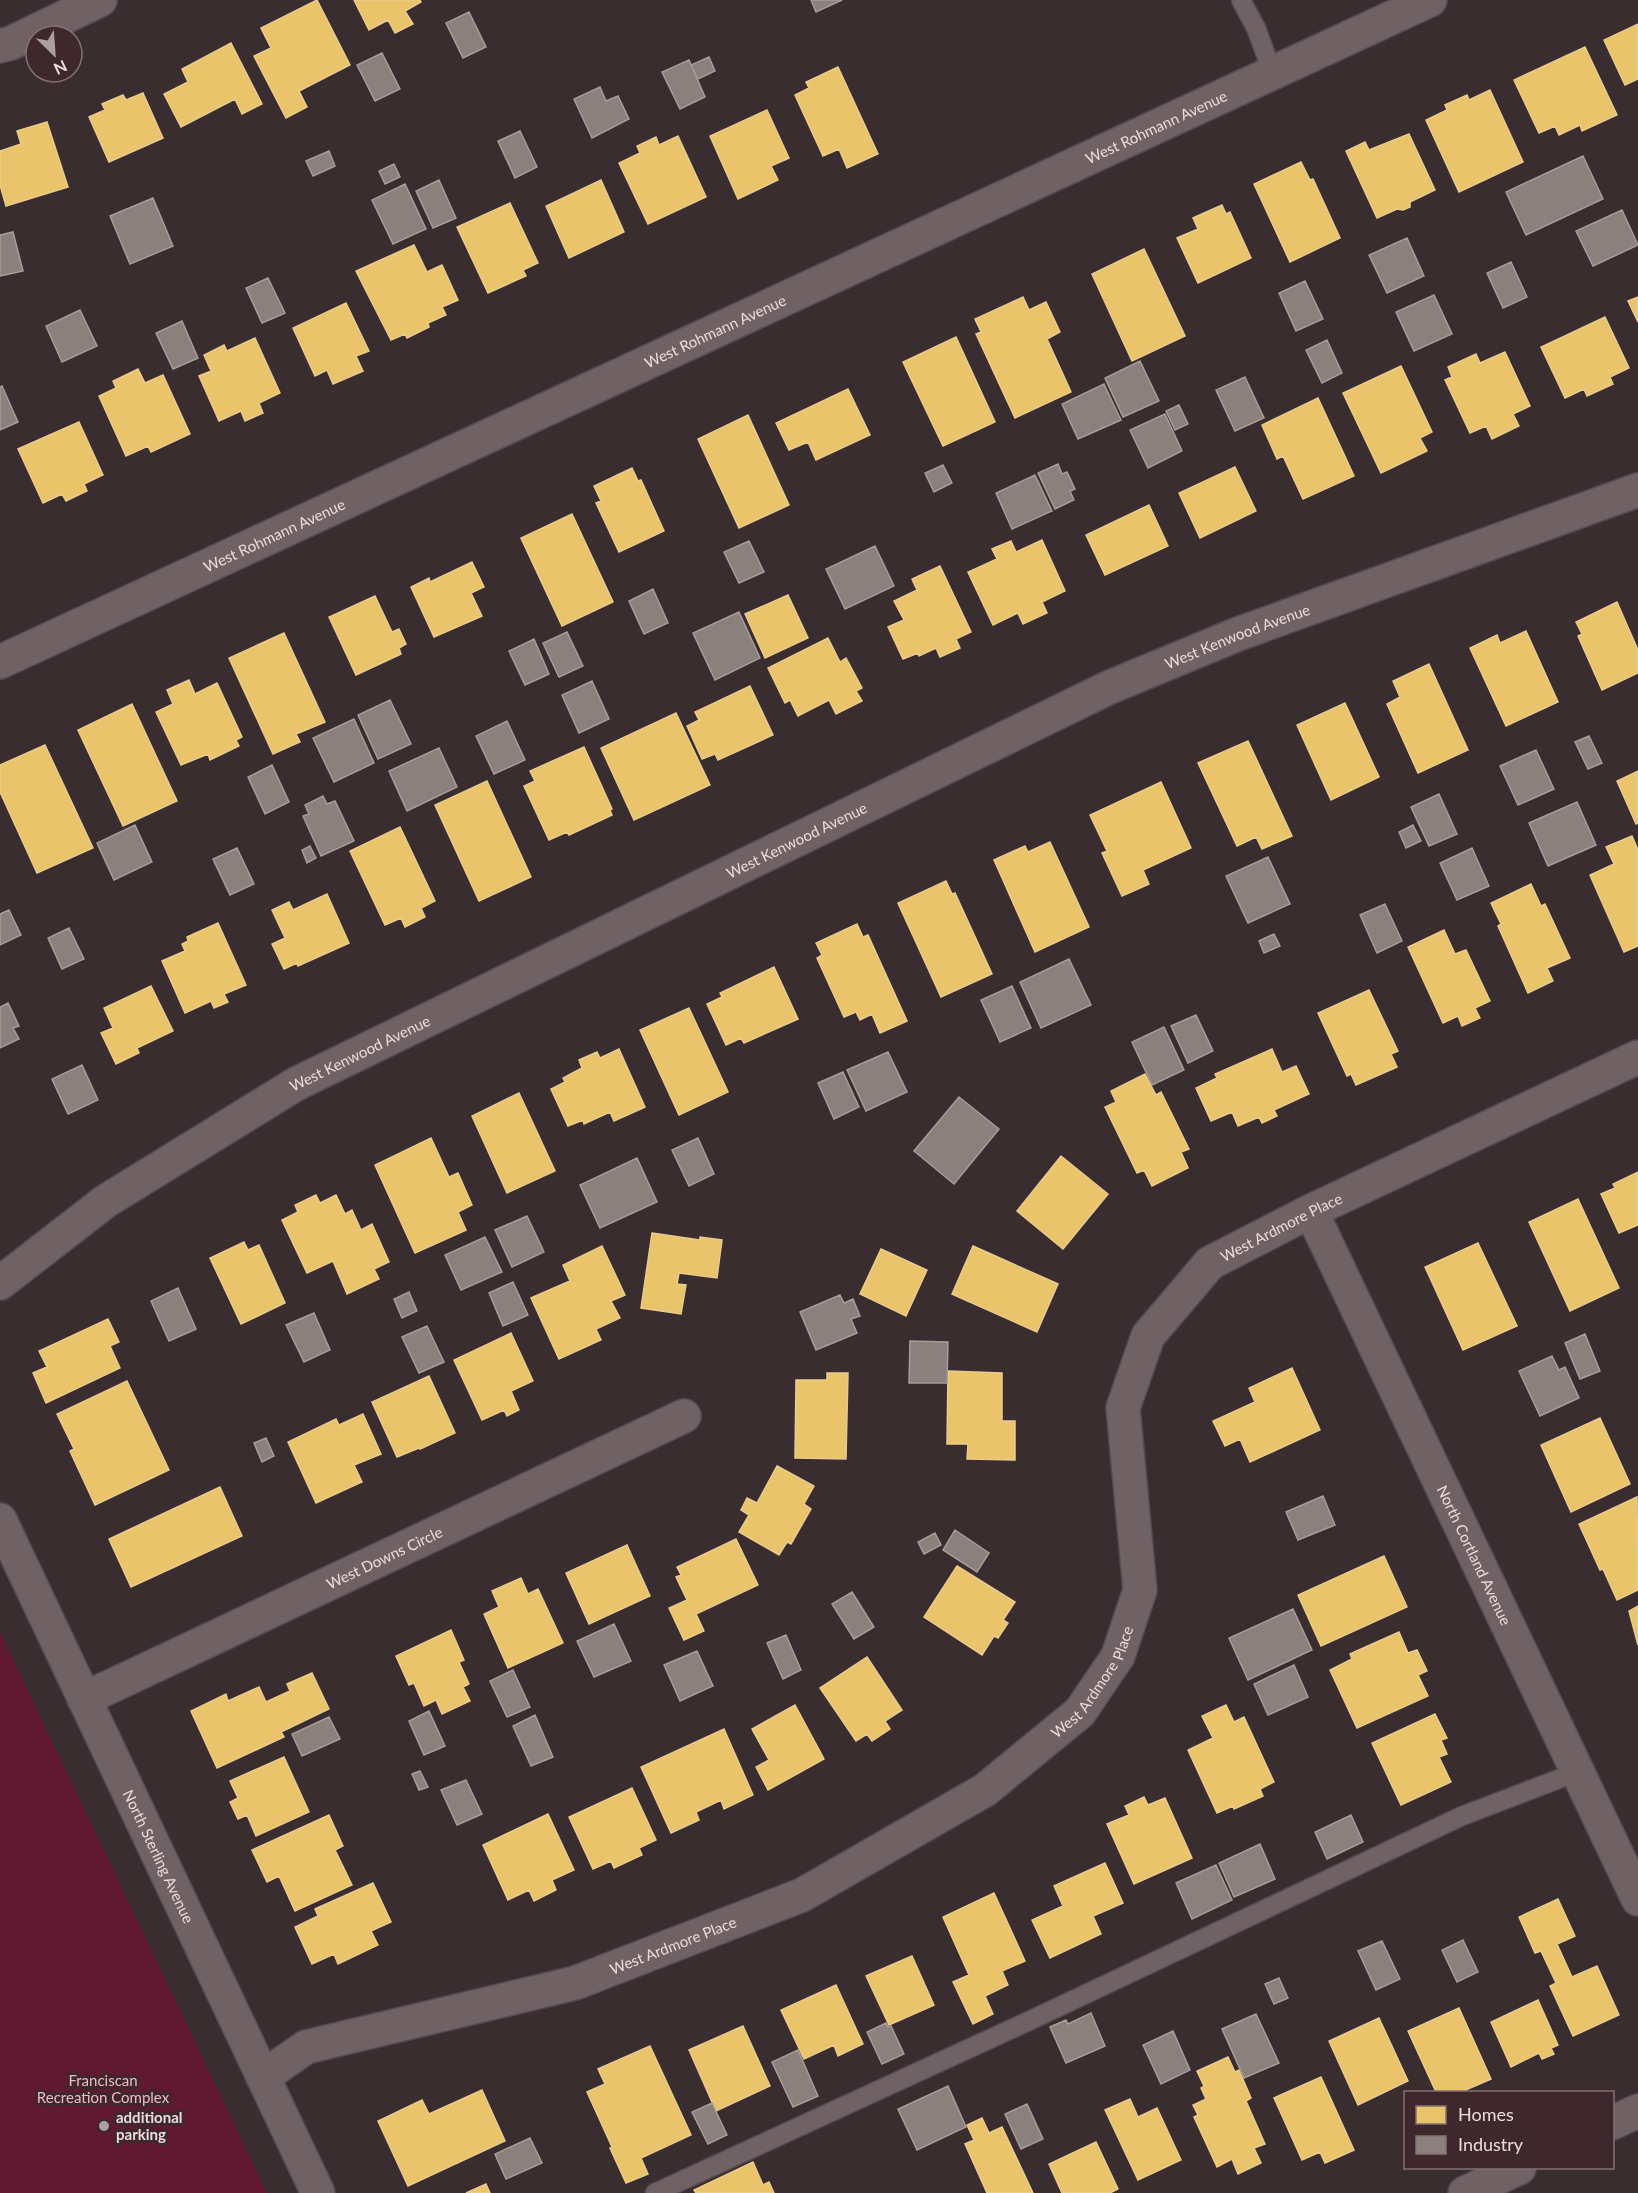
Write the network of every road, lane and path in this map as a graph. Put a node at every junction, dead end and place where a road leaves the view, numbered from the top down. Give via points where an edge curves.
1 (100, 0) edge
2 (1241, 0) edge
3 (1430, 0) edge
4 (0, 46) edge
5 (1272, 72) junction
6 (1638, 490) edge
7 (0, 662) edge
8 (1638, 1057) edge
9 (1311, 1211) junction
10 (0, 1283) edge
11 (684, 1416) dead end
12 (0, 1520) edge
13 (84, 1699) junction
14 (1577, 1772) junction
15 (1638, 1899) edge
16 (263, 2077) junction
17 (1638, 2111) edge
18 (1614, 2122) edge
19 (1517, 2169) edge
20 (318, 2193) edge
21 (655, 2193) edge
22 (1465, 2193) edge

1 - 4 street
2 - 5 lane
3 - 5 street, West Rohmann Avenue
5 - 7 street, West Rohmann Avenue
6 - 10 street, West Kenwood Avenue via 1238,634 1110,687 296,1084 106,1201
8 - 9 street, West Ardmore Place
9 - 14 street, North Cortland Avenue
9 - 16 street, West Ardmore Place via 1210,1263 1148,1336 1123,1408 1140,1590 1118,1656 1080,1712 985,1790 802,1896 575,1983 306,2047
11 - 13 street, West Downs Circle
12 - 13 street, North Sterling Avenue
13 - 16 street, North Sterling Avenue
14 - 15 street, North Cortland Avenue
14 - 21 lane via 1462,1816
16 - 20 street, North Sterling Avenue
17 - 18 street
19 - 22 street

